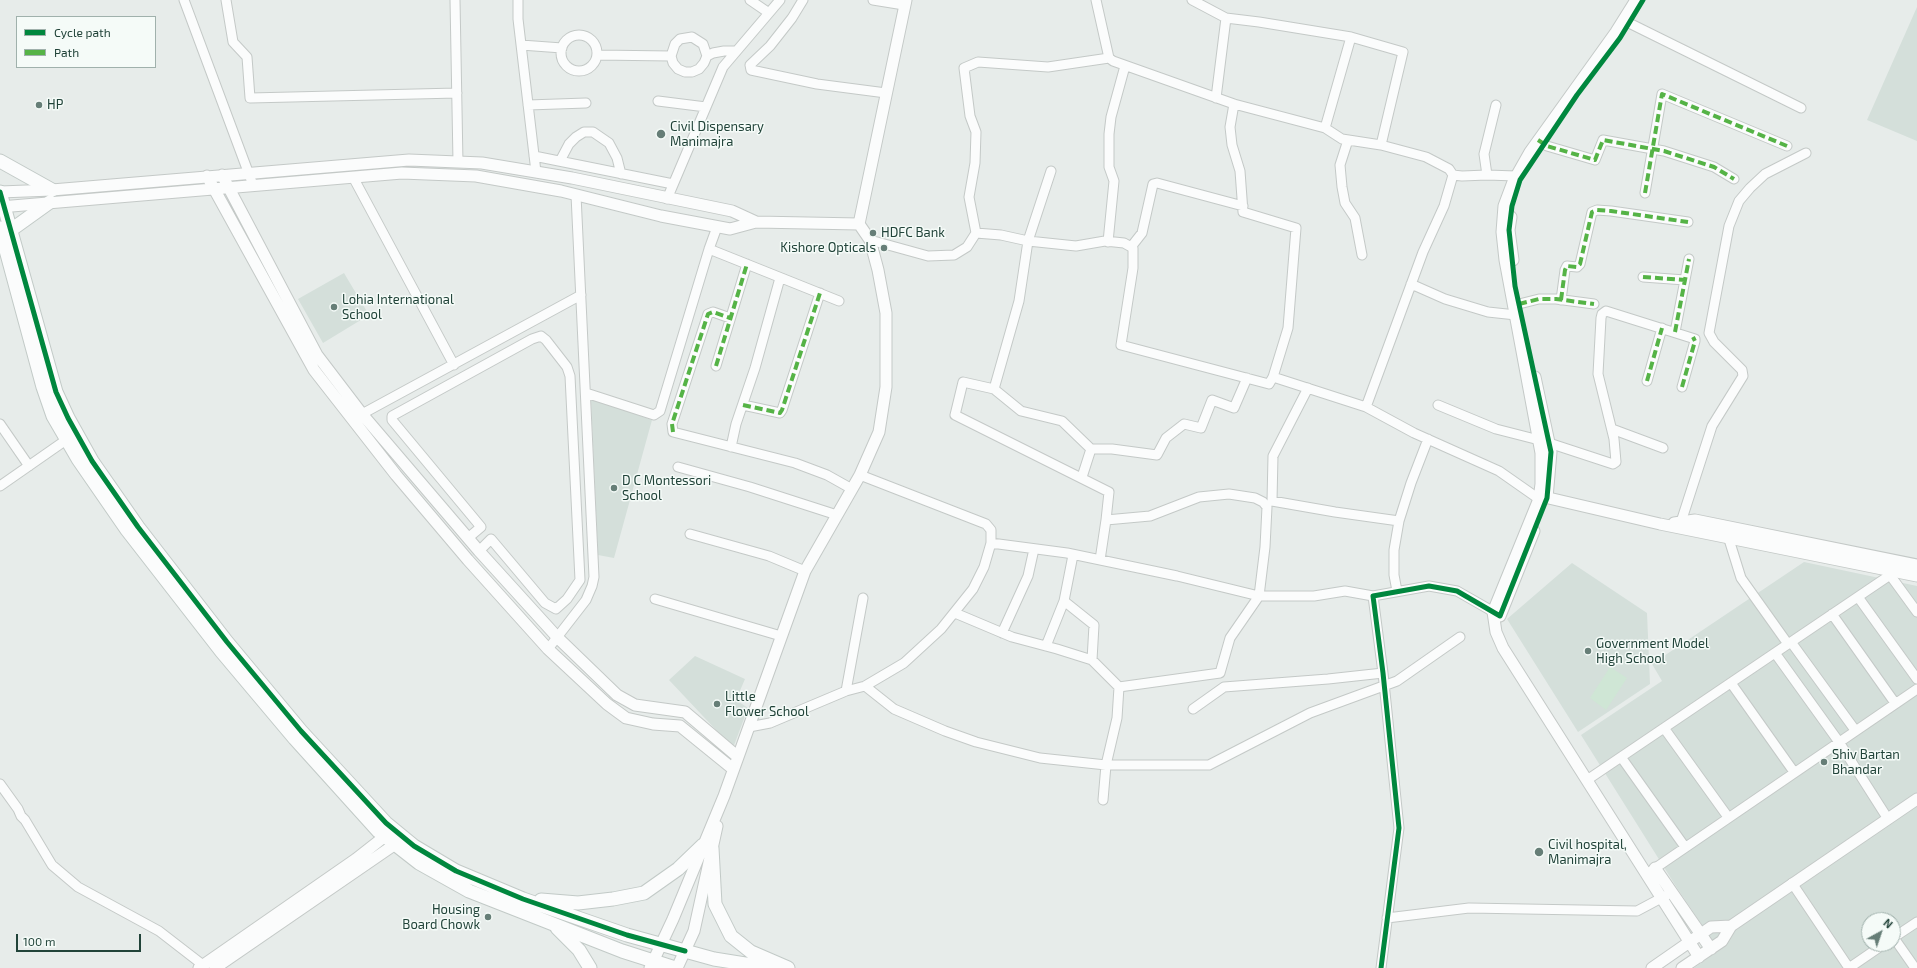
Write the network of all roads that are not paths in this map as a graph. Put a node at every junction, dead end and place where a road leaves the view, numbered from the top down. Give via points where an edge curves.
1 (184, 0) edge
2 (226, 0) edge
3 (455, 0) edge
4 (518, 0) edge
5 (750, 0) edge
6 (780, 0) edge
7 (803, 0) edge
8 (873, 0) edge
9 (1096, 0) edge
10 (1192, 0) edge
11 (1639, 1) edge
12 (905, 3) edge
13 (769, 12) junction
14 (1226, 18) junction
15 (1629, 23) junction
16 (1351, 37) junction
17 (521, 45) junction
18 (562, 48) junction
19 (736, 52) junction
20 (597, 55) junction
21 (671, 56) junction
22 (707, 56) junction
23 (1109, 58) junction
24 (1125, 66) junction
25 (457, 93) junction
26 (886, 93) junction
27 (1216, 98) junction
28 (658, 101) dead end
29 (586, 103) dead end
30 (1234, 104) junction
31 (528, 105) junction
32 (1496, 105) dead end
33 (706, 108) junction
34 (1801, 108) dead end
35 (1325, 128) junction
36 (1348, 140) junction
37 (1541, 142) junction
38 (1381, 146) junction
39 (1787, 146) dead end
40 (1653, 150) junction
41 (1806, 153) dead end
42 (534, 156) junction
43 (0, 161) edge
44 (560, 161) junction
45 (458, 162) junction
46 (1051, 171) dead end
47 (248, 172) junction
48 (536, 172) junction
49 (222, 174) junction
50 (621, 174) junction
51 (1453, 175) junction
52 (1487, 175) junction
53 (207, 176) junction
54 (1516, 176) junction
55 (353, 177) junction
56 (1734, 179) dead end
57 (673, 184) junction
58 (253, 185) junction
59 (229, 187) junction
60 (538, 187) junction
61 (74, 188) junction
62 (214, 188) junction
63 (0, 192) edge
64 (1645, 193) dead end
65 (576, 195) junction
66 (52, 196) junction
67 (667, 199) junction
68 (76, 200) junction
69 (2, 206) edge
70 (1243, 206) junction
71 (661, 216) junction
72 (756, 222) junction
73 (1688, 222) dead end
74 (859, 224) junction
75 (717, 227) junction
76 (5, 229) edge
77 (976, 233) junction
78 (870, 240) junction
79 (1028, 241) junction
80 (1108, 242) junction
81 (1131, 247) junction
82 (709, 249) junction
83 (1362, 255) dead end
84 (1689, 260) dead end
85 (747, 264) junction
86 (780, 278) junction
87 (1642, 278) dead end
88 (1685, 280) junction
89 (1411, 284) junction
90 (820, 293) junction
91 (581, 295) junction
92 (1561, 300) junction
93 (839, 301) dead end
94 (1594, 304) dead end
95 (1518, 310) junction
96 (730, 318) junction
97 (1662, 328) junction
98 (1675, 332) junction
99 (312, 358) junction
100 (454, 364) junction
101 (716, 366) dead end
102 (1274, 376) junction
103 (1247, 378) junction
104 (1647, 382) dead end
105 (1682, 387) dead end
106 (1308, 388) junction
107 (994, 389) junction
108 (586, 392) junction
109 (743, 405) junction
110 (1438, 405) dead end
111 (1366, 407) junction
112 (362, 414) junction
113 (0, 424) edge
114 (1612, 429) junction
115 (1428, 439) junction
116 (66, 440) junction
117 (1544, 441) junction
118 (731, 447) junction
119 (1663, 448) dead end
120 (1091, 449) junction
121 (29, 466) junction
122 (678, 467) dead end
123 (860, 474) junction
124 (1082, 477) junction
125 (0, 486) edge
126 (852, 489) junction
127 (1542, 498) junction
128 (837, 515) junction
129 (1106, 520) junction
130 (1400, 521) junction
131 (1681, 522) junction
132 (1660, 524) junction
133 (481, 527) junction
134 (1726, 532) junction
135 (690, 534) dead end
136 (468, 538) junction
137 (491, 539) junction
138 (991, 544) junction
139 (1034, 549) junction
140 (479, 551) junction
141 (1073, 555) junction
142 (1100, 560) junction
143 (1912, 564) edge
144 (805, 571) junction
145 (1892, 573) junction
146 (1917, 576) edge
147 (1397, 591) junction
148 (1259, 596) junction
149 (1373, 596) junction
150 (1858, 597) junction
151 (863, 598) dead end
152 (655, 599) dead end
153 (1064, 601) junction
154 (1917, 612) edge
155 (955, 613) junction
156 (1497, 614) junction
157 (1832, 614) junction
158 (1002, 633) junction
159 (781, 636) junction
160 (558, 638) junction
161 (1460, 638) dead end
162 (1789, 643) junction
163 (1046, 646) junction
164 (548, 649) junction
165 (1775, 653) junction
166 (1092, 660) junction
167 (1383, 673) junction
168 (1917, 679) edge
169 (1730, 683) junction
170 (1384, 685) junction
171 (864, 686) junction
172 (1119, 687) junction
173 (1917, 689) edge
174 (846, 691) junction
175 (1895, 703) junction
176 (1193, 709) dead end
177 (748, 726) junction
178 (1664, 728) junction
179 (1855, 730) junction
180 (1839, 742) junction
181 (738, 757) junction
182 (1621, 757) junction
183 (1106, 765) junction
184 (733, 769) junction
185 (1794, 772) junction
186 (1587, 780) junction
187 (0, 784) edge
188 (1917, 799) edge
189 (1102, 800) dead end
190 (1728, 817) junction
191 (1888, 819) junction
192 (389, 841) junction
193 (708, 847) junction
194 (1685, 847) junction
195 (1651, 871) junction
196 (1792, 884) junction
197 (1673, 892) junction
198 (1661, 898) junction
199 (523, 899) junction
200 (1387, 918) junction
201 (1917, 922) edge
202 (554, 925) junction
203 (1731, 926) junction
204 (1901, 933) edge
205 (1702, 934) junction
206 (1689, 942) junction
207 (661, 944) junction
208 (1901, 948) edge
209 (1711, 949) junction
210 (685, 951) junction
211 (1872, 952) edge
212 (1699, 957) junction
213 (652, 964) edge
214 (201, 967) edge
215 (215, 968) edge
216 (590, 968) edge
217 (676, 968) edge
218 (770, 968) edge
219 (788, 968) edge
220 (1381, 968) edge
221 (1652, 968) edge
222 (1682, 968) edge
223 (1849, 968) edge
224 (1915, 968) edge

1 - 47 street
2 - 25 street via 234,42 247,57 250,98
3 - 25 street
4 - 17 street
5 - 13 street
6 - 13 street
7 - 26 street via 770,46 750,66 751,70 817,84
8 - 12 street
9 - 23 street
10 - 14 street
11 - 15 street
11 - 37 street
12 - 26 street
13 - 19 street
14 - 16 street
14 - 27 street
15 - 34 street
15 - 37 street
16 - 35 street
16 - 38 street via 1403,52
17 - 18 street
17 - 31 street
18 - 20 street via 565,42 574,36 586,36 594,43
18 - 20 street via 566,64 576,70 588,69
19 - 22 street via 724,51
19 - 33 street via 723,67
20 - 21 street
21 - 22 street via 678,69 692,72 704,64
21 - 22 street via 675,44 686,37 692,37 703,44
23 - 24 street
23 - 77 street via 1048,67 978,62 964,68 970,116 976,132 975,163 969,198
24 - 27 street
24 - 80 street via 1109,134 1109,167 1114,181
25 - 45 street
26 - 74 street
27 - 30 street
28 - 33 street
29 - 31 street
30 - 35 street
30 - 70 street via 1230,127 1232,145 1240,171
31 - 42 street
32 - 52 street via 1484,154
33 - 57 street
35 - 36 street
36 - 38 street
36 - 83 street via 1340,165 1342,187 1345,203 1355,218
37 - 40 street via 1594,160 1603,140
37 - 54 street
37 - 95 street via 1520,180 1512,206 1510,230
38 - 51 street via 1426,157 1449,169
39 - 40 street via 1664,94 1660,96
40 - 56 street via 1683,156 1714,167
40 - 64 street
41 - 131 street via 1765,174 1750,188 1739,201 1729,226 1709,333 1714,342 1742,370 1743,376 1712,426
42 - 44 street
42 - 48 street
43 - 66 main road
44 - 50 street
44 - 50 street via 576,137 584,132 593,132 609,143 617,158
45 - 47 street via 409,160
45 - 48 street
46 - 79 street
47 - 49 street
47 - 58 street
48 - 60 street
48 - 67 street
49 - 53 street
49 - 59 street
50 - 57 street
51 - 52 street
51 - 89 street via 1444,206
52 - 54 street
53 - 61 street
53 - 62 street
54 - 95 street via 1504,206 1502,232 1505,260
55 - 58 street
55 - 60 street via 402,173 476,176
55 - 100 street
57 - 67 street
58 - 59 street
59 - 62 street
59 - 99 street
60 - 65 street
61 - 66 street
61 - 68 street
62 - 68 street
62 - 99 street
63 - 66 street
63 - 69 main road
65 - 71 street
65 - 91 street
66 - 68 street
66 - 69 street
66 - 76 main road
67 - 71 street
67 - 72 street via 732,212
69 - 76 main road
70 - 81 street via 1153,184 1142,233
70 - 102 street via 1244,212 1296,228 1288,328
71 - 75 street
72 - 74 street
72 - 75 street via 730,229
73 - 92 street via 1611,211 1592,212 1580,264 1577,267 1567,266 1565,270
74 - 78 street
75 - 82 street
76 - 116 main road via 43,387 53,416
76 - 199 main road via 56,392 68,418 92,461 134,521 222,636 301,731 386,823 414,846 456,871
77 - 78 street via 967,247 954,255 928,256
77 - 79 street via 1001,234
78 - 123 street via 886,313 886,387 879,432
79 - 80 street via 1076,246
79 - 107 street via 1019,301
80 - 81 street via 1124,243
81 - 103 street via 1133,268 1122,345
82 - 85 street
82 - 108 street via 660,411 654,415
84 - 88 street
85 - 86 street
85 - 96 street
86 - 90 street
86 - 109 street
87 - 88 street
88 - 98 street
89 - 95 street via 1444,299 1488,312
89 - 111 street
90 - 93 street
90 - 109 street via 780,413
91 - 100 street
91 - 108 street
92 - 94 street
92 - 95 street via 1539,299
95 - 117 street
96 - 101 street
96 - 118 street via 713,312 708,314 672,429 673,432
97 - 98 street
97 - 104 street
97 - 114 street via 1606,311 1602,314 1598,374
98 - 105 street via 1693,337 1695,341
99 - 112 street
99 - 164 street via 396,475
100 - 112 street
102 - 103 street via 1268,384
102 - 106 street
103 - 120 street via 1234,408 1212,400 1201,428 1184,424 1166,438 1157,455
106 - 111 street
106 - 130 street via 1273,456 1272,501
107 - 120 street via 1021,411 1062,421
107 - 124 street via 964,382 955,414
108 - 160 street via 594,577 586,600
109 - 118 street
110 - 117 street via 1496,429
111 - 115 street
112 - 136 street
113 - 121 street
114 - 117 street via 1616,462 1613,464
114 - 119 street
115 - 127 street via 1500,471
115 - 130 street
116 - 121 street
116 - 192 main road via 127,530 221,651 295,739
117 - 127 street via 1551,452
118 - 126 street via 795,463 827,475
120 - 124 street
121 - 125 street
122 - 128 street
123 - 126 street
123 - 138 street via 986,524 991,530
124 - 129 street via 1109,492
126 - 128 street
127 - 132 street
127 - 156 street
128 - 144 street
129 - 142 street
129 - 148 street via 1150,516 1200,497 1229,494 1255,498 1267,507
130 - 147 street via 1394,550
131 - 132 street
131 - 134 street via 1695,520
132 - 134 street
133 - 136 street
133 - 137 street
133 - 137 street via 392,420 392,416 541,336 567,367 570,376 580,583 559,608 550,607
134 - 143 street
134 - 145 street
134 - 162 street via 1741,578
135 - 144 street via 769,556
136 - 140 street
137 - 140 street
138 - 139 street
138 - 155 street via 982,573
139 - 141 street
139 - 158 street via 1028,576
140 - 160 street
141 - 142 street
141 - 153 street
142 - 148 street
143 - 145 street
144 - 159 street
145 - 146 street
145 - 150 street
145 - 154 street
147 - 149 street
147 - 156 street via 1430,586 1457,591
148 - 149 street via 1314,596 1345,591
148 - 172 street via 1230,638 1220,673
149 - 167 street
150 - 157 street
150 - 168 street
151 - 174 street
152 - 159 street
153 - 163 street
153 - 166 street via 1094,625
155 - 158 street
155 - 171 street via 904,663
156 - 186 street via 1496,632 1503,648
157 - 162 street
157 - 175 street
158 - 163 street
159 - 177 street
160 - 164 street
160 - 181 street via 617,695 635,705 686,712
161 - 170 street via 1397,681
162 - 165 street
162 - 179 street
163 - 166 street
164 - 184 street via 607,704 626,718 680,726
165 - 169 street
165 - 180 street
166 - 172 street
167 - 170 street
167 - 176 street via 1224,687
169 - 178 street
169 - 185 street
170 - 183 street via 1310,713 1209,765
170 - 200 street via 1399,828
171 - 174 street
171 - 183 street via 898,711 976,742 1040,758
172 - 183 street via 1117,718
173 - 175 street
174 - 177 street via 770,723
175 - 179 street
177 - 181 street
178 - 182 street
178 - 190 street
179 - 180 street
180 - 185 street
180 - 191 street
181 - 184 street
182 - 186 street
182 - 194 street
183 - 189 street
184 - 193 street
185 - 190 street
186 - 195 street
187 - 214 street via 18,808 52,865 78,887 159,931
188 - 191 street
190 - 194 street
191 - 196 street
192 - 202 main road via 420,863 469,891
192 - 214 street via 356,859
192 - 215 street
193 - 199 main road via 644,893 578,903
193 - 207 street
193 - 210 street via 694,931
193 - 219 main road via 715,904 732,936 751,952
194 - 195 street
195 - 197 street
195 - 198 street
196 - 203 street
196 - 223 street
197 - 198 street
197 - 205 street
198 - 200 street via 1637,911 1469,908
198 - 206 street
199 - 207 main road
200 - 220 street
201 - 204 street
202 - 213 main road
202 - 216 main road via 579,950
203 - 205 street via 1712,927
203 - 209 street via 1722,941
205 - 206 street
205 - 209 street
206 - 212 street
206 - 221 street
207 - 210 main road
207 - 213 street
208 - 224 street
209 - 212 street
210 - 217 street
210 - 218 main road via 714,959
211 - 223 street
212 - 222 street
213 - 217 main road

